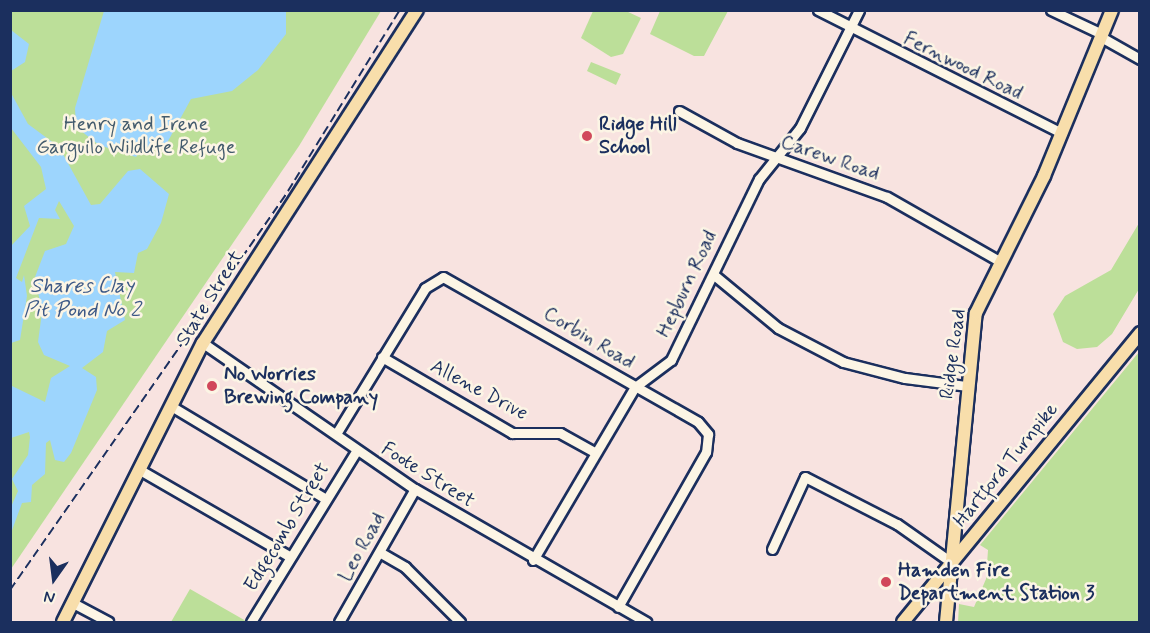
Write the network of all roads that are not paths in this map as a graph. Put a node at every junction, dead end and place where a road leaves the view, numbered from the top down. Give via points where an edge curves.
1 (417, 10) edge
2 (818, 10) edge
3 (858, 10) edge
4 (1051, 10) edge
5 (1112, 10) edge
6 (848, 29) junction
7 (1102, 36) junction
8 (1140, 59) edge
9 (679, 111) dead end
10 (1062, 134) junction
11 (778, 158) junction
12 (999, 261) junction
13 (714, 275) junction
14 (1140, 333) edge
15 (203, 343) junction
16 (382, 357) junction
17 (967, 386) junction
18 (635, 387) junction
19 (171, 406) junction
20 (336, 434) junction
21 (356, 451) junction
22 (594, 452) junction
23 (140, 470) junction
24 (415, 489) junction
25 (324, 498) junction
26 (772, 549) dead end
27 (381, 553) junction
28 (289, 556) junction
29 (533, 560) junction
30 (951, 562) junction
31 (73, 603) junction
32 (618, 607) junction
33 (63, 622) edge
34 (108, 622) edge
35 (253, 622) edge
36 (339, 622) edge
37 (460, 622) edge
38 (646, 622) edge
39 (903, 622) edge
40 (946, 622) edge

1 - 15 main road, State Street
2 - 6 street, Fernwood Road
3 - 6 street, Hepburn Road
4 - 7 street
5 - 7 main road, Ridge Road
6 - 10 street, Fernwood Road
6 - 11 street, Hepburn Road via 800,128
7 - 8 street
7 - 10 main road, Ridge Road
9 - 11 street, Carew Road via 737,143
10 - 12 main road, Ridge Road
11 - 12 street, Carew Road via 887,197
11 - 13 street, Hepburn Road via 759,179
12 - 17 main road, Ridge Road via 976,313
13 - 17 street via 778,328 835,358 883,374
13 - 18 street, Hepburn Road via 671,360
14 - 30 main road, Hartford Turnpike
15 - 19 main road, State Street
15 - 20 street, Foote Street
16 - 18 street, Corbin Road via 425,288 450,277
16 - 20 street, Corbin Road
16 - 22 street, Allene Drive via 512,434 560,433
17 - 30 main road, Ridge Road
18 - 22 street, Hepburn Road
18 - 32 street, Corbin Road via 698,422 709,440
19 - 23 main road, State Street
19 - 25 street
20 - 21 street, Foote Street
21 - 24 street, Foote Street
21 - 25 street, Edgecomb Street
22 - 29 street, Hepburn Road
23 - 28 street
23 - 31 main road, State Street
24 - 27 street, Leo Road
24 - 29 street, Foote Street
25 - 28 street, Edgecomb Street
26 - 30 street via 806,477 897,524
27 - 36 street, Leo Road
27 - 37 street via 405,567
28 - 35 street, Edgecomb Street
29 - 32 street, Foote Street
30 - 39 main road, Hartford Turnpike
30 - 40 main road, Ridge Road
31 - 33 main road, State Street
31 - 34 street
32 - 38 street, Foote Street

